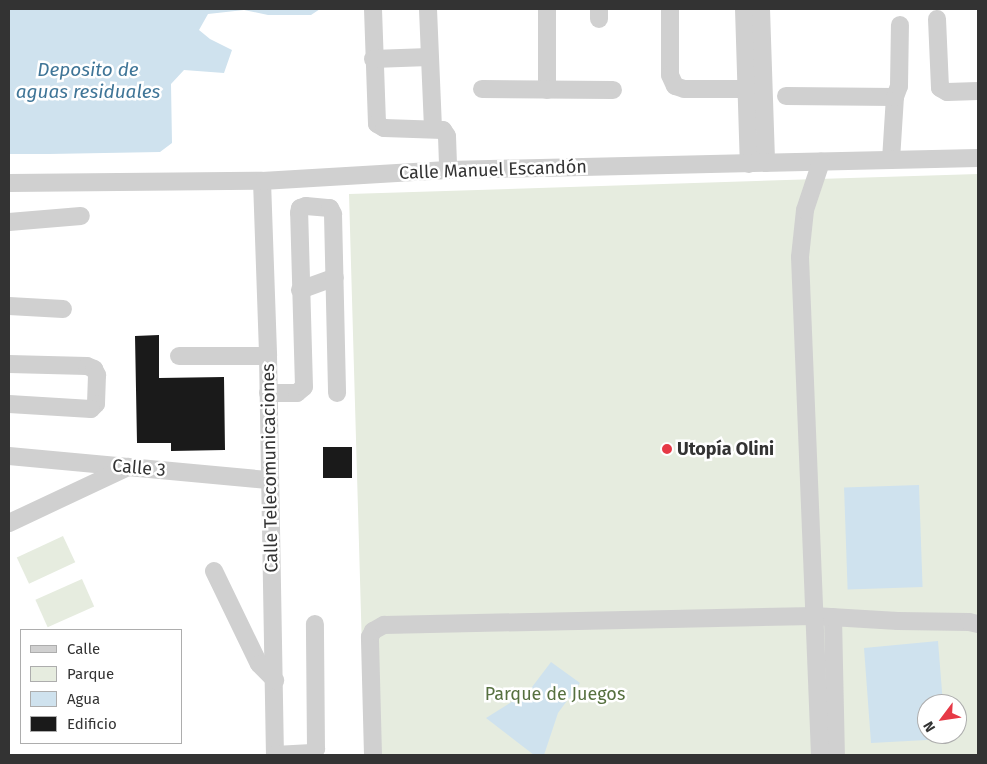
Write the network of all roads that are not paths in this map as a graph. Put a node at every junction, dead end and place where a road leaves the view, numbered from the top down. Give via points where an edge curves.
1 (373, 9) edge
2 (428, 9) edge
3 (547, 9) edge
4 (670, 9) edge
5 (744, 9) edge
6 (761, 9) edge
7 (938, 19) dead end
8 (900, 25) dead end
9 (429, 57) junction
10 (373, 59) junction
11 (482, 89) dead end
12 (746, 89) junction
13 (547, 90) junction
14 (613, 90) dead end
15 (978, 91) edge
16 (786, 96) dead end
17 (895, 97) junction
18 (433, 129) junction
19 (978, 158) edge
20 (891, 160) junction
21 (821, 162) junction
22 (757, 163) junction
23 (448, 170) junction
24 (262, 181) junction
25 (9, 183) edge
26 (81, 216) dead end
27 (9, 222) edge
28 (335, 277) junction
29 (300, 290) junction
30 (9, 306) edge
31 (63, 309) dead end
32 (179, 356) dead end
33 (268, 356) junction
34 (9, 364) edge
35 (268, 393) junction
36 (337, 393) dead end
37 (9, 404) edge
38 (9, 456) edge
39 (128, 466) junction
40 (270, 480) junction
41 (9, 524) edge
42 (214, 571) dead end
43 (814, 616) junction
44 (833, 617) junction
45 (315, 624) dead end
46 (978, 624) edge
47 (275, 680) junction
48 (275, 755) edge
49 (373, 755) edge
50 (820, 755) edge
51 (836, 755) edge

1 - 10 street
2 - 9 street
3 - 13 street
4 - 12 street via 670,75 675,86 684,89
5 - 12 street
6 - 22 street
7 - 15 street via 940,88 947,92
8 - 17 street via 899,86
9 - 10 street
9 - 18 street
10 - 18 street via 377,124 384,128
11 - 13 street
12 - 22 street
13 - 14 street
16 - 17 street
17 - 20 street
18 - 23 street via 446,133
19 - 20 street, Calle Manuel Escandón
20 - 21 street, Calle Manuel Escandón
21 - 22 street, Calle Manuel Escandón
21 - 43 street via 805,210 800,257
22 - 23 street, Calle Manuel Escandón
23 - 24 street, Calle Manuel Escandón
24 - 25 street, Calle Manuel Escandón
24 - 33 street, Calle Telecomunicaciones
26 - 27 street
28 - 29 street
28 - 29 street via 333,212 328,208 303,207 299,213
28 - 36 street
29 - 35 street via 304,387 297,393
30 - 31 street
32 - 33 street
33 - 35 street, Calle Telecomunicaciones
34 - 37 street via 88,366 97,375 96,404 91,409
35 - 40 street, Calle Telecomunicaciones
38 - 39 street, Calle 3
39 - 40 street, Calle 3
39 - 41 street
40 - 47 street, Calle Telecomunicaciones
42 - 47 street via 259,664
43 - 44 street
43 - 49 street via 384,625 373,631 370,637
43 - 50 street
44 - 46 street
44 - 51 street
45 - 48 street via 316,749 312,753
47 - 48 street, Calle Telecomunicaciones

